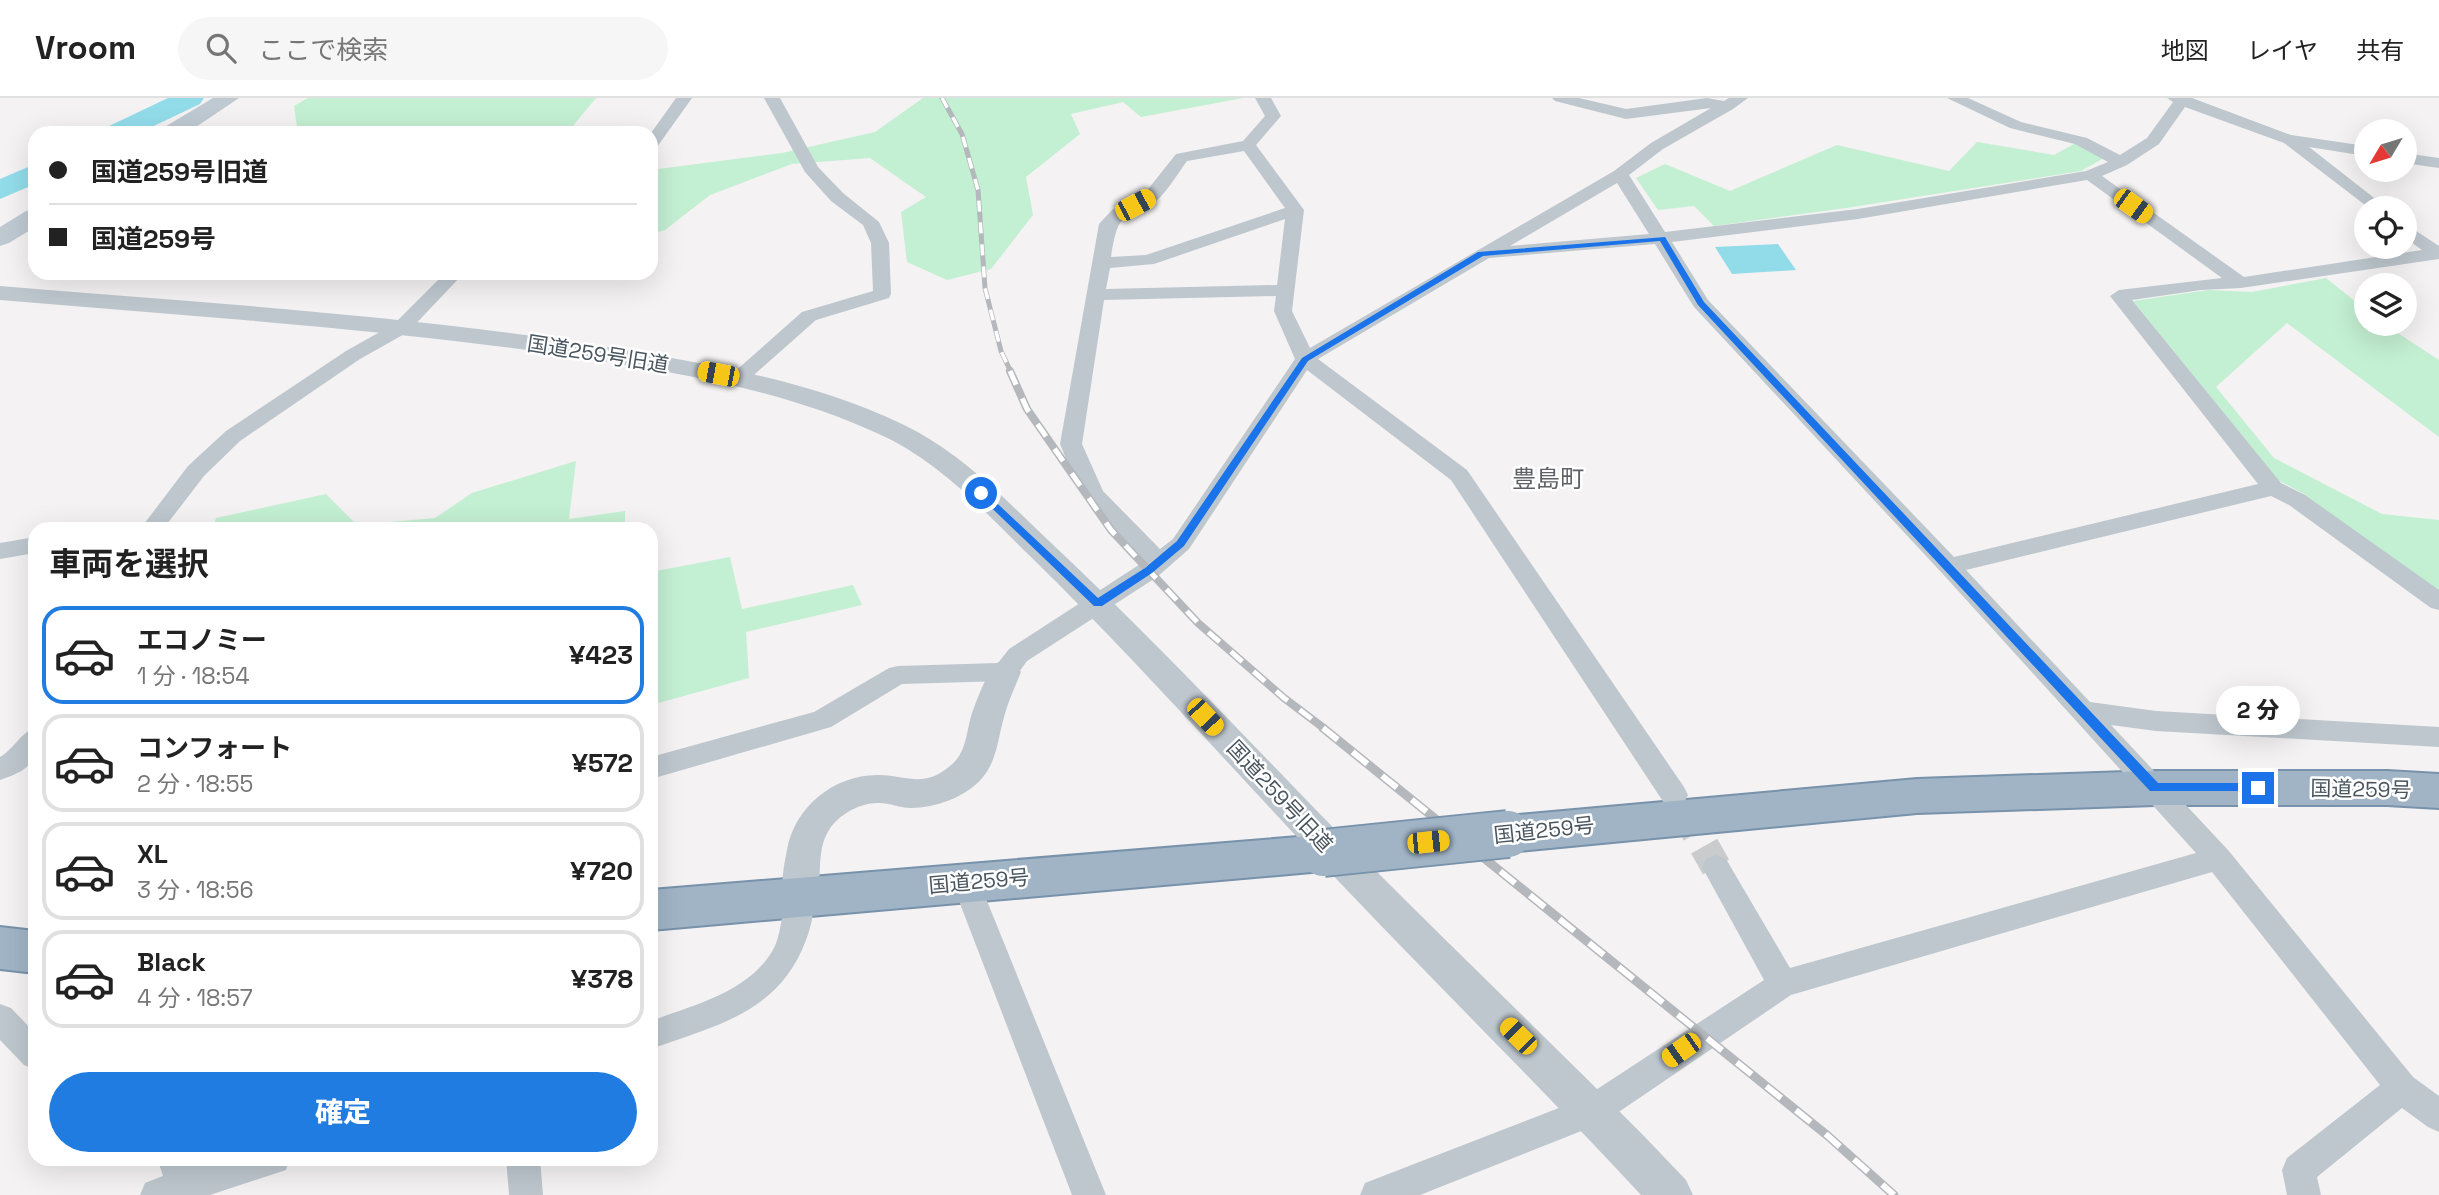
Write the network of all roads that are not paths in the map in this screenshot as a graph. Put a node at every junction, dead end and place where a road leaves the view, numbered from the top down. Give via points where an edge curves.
1 (228, 98) edge
2 (686, 98) edge
3 (772, 98) edge
4 (1263, 98) edge
5 (1560, 98) edge
6 (1955, 98) edge
7 (2180, 99) edge
8 (1735, 102) edge
9 (182, 126) edge
10 (658, 135) edge
11 (2288, 139) junction
12 (1248, 145) junction
13 (2354, 149) edge
14 (2417, 160) edge
15 (2121, 162) junction
16 (2439, 163) edge
17 (1620, 174) junction
18 (2090, 175) junction
19 (2363, 196) edge
20 (1295, 210) junction
21 (28, 220) edge
22 (0, 238) edge
23 (1662, 238) junction
24 (2417, 238) edge
25 (1480, 254) junction
26 (2438, 254) edge
27 (1101, 263) junction
28 (448, 280) edge
29 (2241, 283) junction
30 (1285, 290) junction
31 (0, 293) edge
32 (1096, 295) junction
33 (401, 328) junction
34 (1305, 359) junction
35 (739, 378) junction
36 (2273, 488) junction
37 (154, 522) edge
38 (28, 546) edge
39 (0, 551) edge
40 (1160, 562) junction
41 (1949, 566) junction
42 (2439, 601) edge
43 (1098, 603) junction
44 (1006, 672) junction
45 (2084, 711) junction
46 (2439, 737) edge
47 (28, 747) edge
48 (658, 766) edge
49 (0, 769) edge
50 (2155, 788) junction
51 (2439, 792) edge
52 (1675, 795) tunnel mouth
53 (2218, 858) junction
54 (1716, 867) tunnel mouth
55 (971, 881) junction
56 (800, 897) junction
57 (658, 909) edge
58 (0, 948) edge
59 (28, 951) edge
60 (1783, 984) junction
61 (0, 1018) edge
62 (658, 1032) edge
63 (28, 1048) edge
64 (2402, 1088) junction
65 (1592, 1111) junction
66 (2439, 1116) edge
67 (236, 1166) edge
68 (524, 1166) edge
69 (170, 1180) edge
70 (1415, 1189) edge
71 (526, 1195) edge
72 (1089, 1195) edge
73 (1377, 1195) edge
74 (1671, 1195) edge
75 (2304, 1195) edge

1 - 9 main road
2 - 10 street
3 - 35 street via 811,169 870,222 880,243 882,294 809,316
4 - 12 street via 1273,116
5 - 8 street via 1626,114
6 - 15 street via 2016,125 2081,141
7 - 11 street
7 - 15 street via 2153,141
8 - 17 street via 1657,146
11 - 13 street
11 - 19 street
12 - 20 street
12 - 27 street via 1182,158 1151,197 1118,214 1108,225
14 - 16 street
15 - 18 street
17 - 23 street
17 - 25 street
18 - 23 street via 1858,214
18 - 29 street
20 - 27 street via 1148,260
20 - 30 street
21 - 22 main road
23 - 25 street
23 - 41 street via 1701,303
24 - 26 street
25 - 34 street
26 - 29 street
27 - 32 street
28 - 33 street
29 - 36 street via 2119,296
30 - 32 street
30 - 34 street via 1283,311
31 - 33 street, 国道259号旧道
32 - 40 street via 1071,444 1090,491
33 - 35 street, 国道259号旧道 via 512,340
33 - 37 street via 233,436 196,471
34 - 40 street via 1181,544
34 - 52 street via 1459,475
35 - 43 street, 国道259号旧道 via 846,409 898,432 961,475
36 - 41 street
36 - 42 street via 2297,500
38 - 39 street
40 - 43 street
41 - 45 street
43 - 44 street via 1018,655
43 - 65 street, 国道259号旧道 via 1331,850
44 - 48 street via 898,675 822,720
44 - 56 street via 975,764 963,776 926,793 881,789 857,793 835,802 818,817 807,837
45 - 46 street via 2157,721
45 - 50 street
47 - 49 street
50 - 51 highway, 国道259号
50 - 53 street
50 - 55 highway, 国道259号, bridge via 1917,796 1323,853
53 - 60 street
53 - 64 street
54 - 60 street
55 - 56 highway, 国道259号
55 - 72 street via 973,901
56 - 57 highway, 国道259号
56 - 62 street via 799,924 775,975 736,1003
58 - 59 highway
60 - 65 street
61 - 63 street
64 - 66 street
64 - 75 street via 2299,1170
65 - 70 street
65 - 74 street, 国道259号旧道
67 - 69 street
68 - 71 street
70 - 73 street

